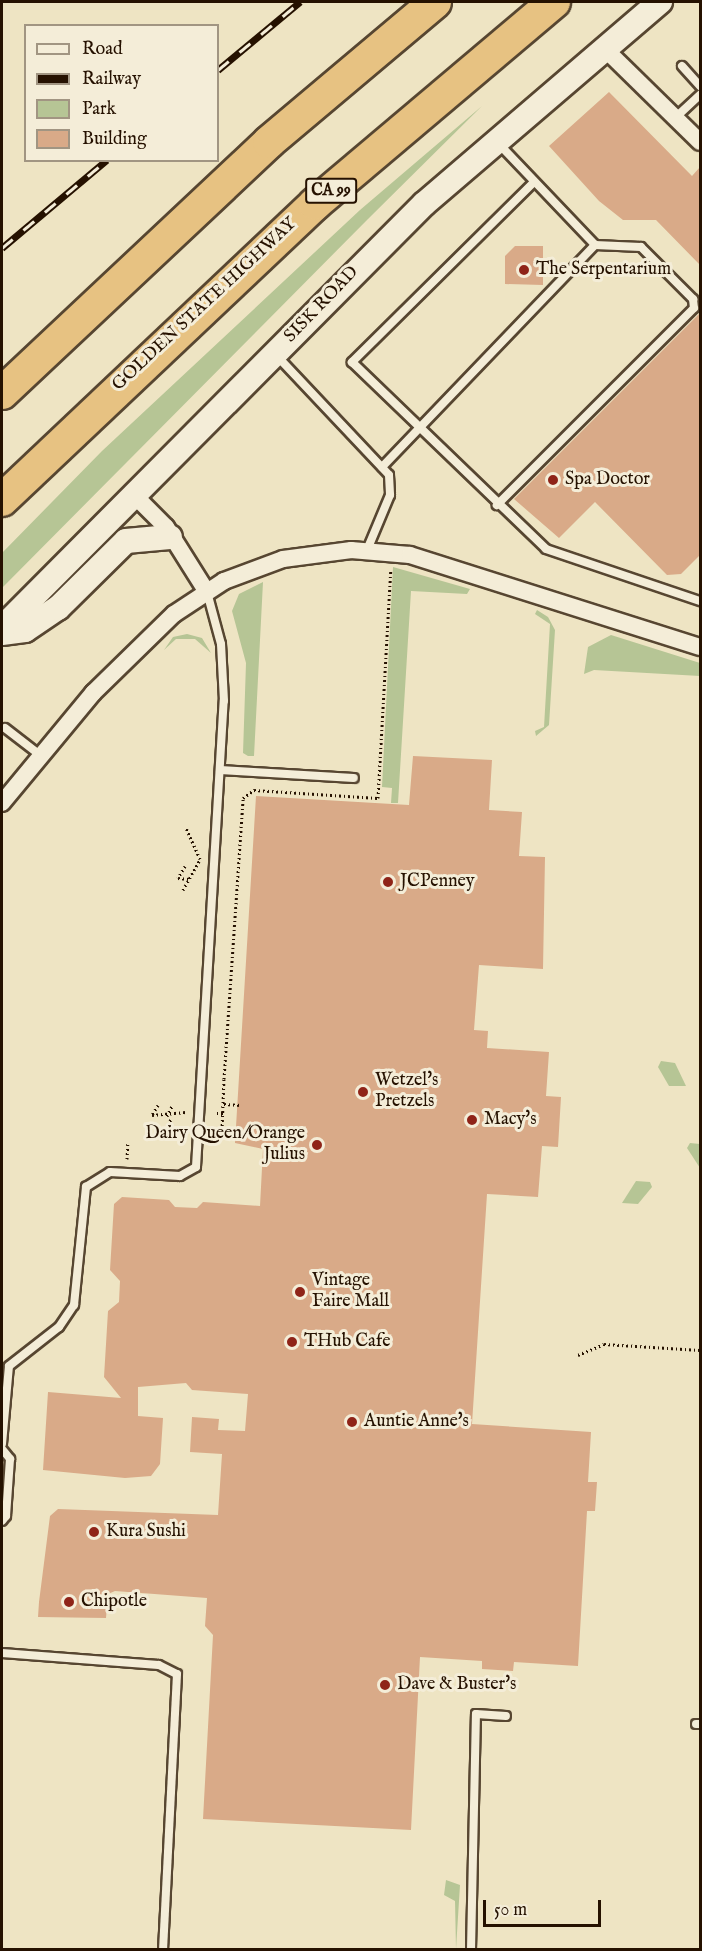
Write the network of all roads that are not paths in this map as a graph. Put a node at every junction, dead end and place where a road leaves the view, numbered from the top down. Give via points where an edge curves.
1 (435, 2) edge
2 (554, 2) edge
3 (660, 2) edge
4 (604, 48) junction
5 (682, 66) dead end
6 (700, 86) edge
7 (700, 95) edge
8 (675, 118) junction
9 (496, 141) junction
10 (700, 142) edge
11 (533, 183) junction
12 (595, 245) junction
13 (121, 278) junction
14 (275, 353) junction
15 (2, 371) edge
16 (115, 388) junction
17 (2, 393) edge
18 (418, 429) junction
19 (382, 467) junction
20 (134, 495) junction
21 (2, 500) edge
22 (497, 505) junction
23 (2, 524) edge
24 (170, 537) junction
25 (367, 550) junction
26 (207, 592) junction
27 (700, 601) edge
28 (2, 628) edge
29 (2, 633) edge
30 (700, 647) edge
31 (5, 728) dead end
32 (40, 755) junction
33 (220, 770) junction
34 (354, 778) dead end
35 (2, 803) edge
36 (2, 1444) edge
37 (2, 1449) edge
38 (2, 1521) edge
39 (2, 1653) edge
40 (506, 1716) dead end
41 (163, 1950) edge
42 (471, 1950) edge

1 - 13 highway
2 - 16 highway, GOLDEN STATE HIGHWAY / CA 99 via 315,204
3 - 4 main road, SISK ROAD
4 - 8 street
4 - 9 main road, SISK ROAD
5 - 6 lane
7 - 8 lane
8 - 10 street
9 - 11 lane
9 - 14 main road, SISK ROAD via 424,204
11 - 12 lane
11 - 18 lane via 352,362
12 - 18 lane
12 - 22 lane via 641,247 693,299 694,308
13 - 15 highway
13 - 17 highway
14 - 19 lane
14 - 20 main road, SISK ROAD
16 - 21 highway, GOLDEN STATE HIGHWAY / CA 99
16 - 23 highway
18 - 19 lane
18 - 22 lane
19 - 25 lane via 389,475 390,495
20 - 24 street
20 - 28 main road, SISK ROAD
22 - 27 lane via 552,553
24 - 26 street
24 - 29 main road via 126,541 49,614 25,630
25 - 26 street via 283,559
25 - 30 street via 438,561
26 - 32 street via 151,635
26 - 33 lane via 224,662
31 - 32 lane
32 - 35 street
33 - 34 lane
33 - 36 lane via 196,1167 180,1176 110,1172 86,1187 74,1305 59,1327 9,1366
37 - 38 lane via 10,1459 6,1516
39 - 41 lane via 159,1665 177,1674
40 - 42 lane via 476,1714

